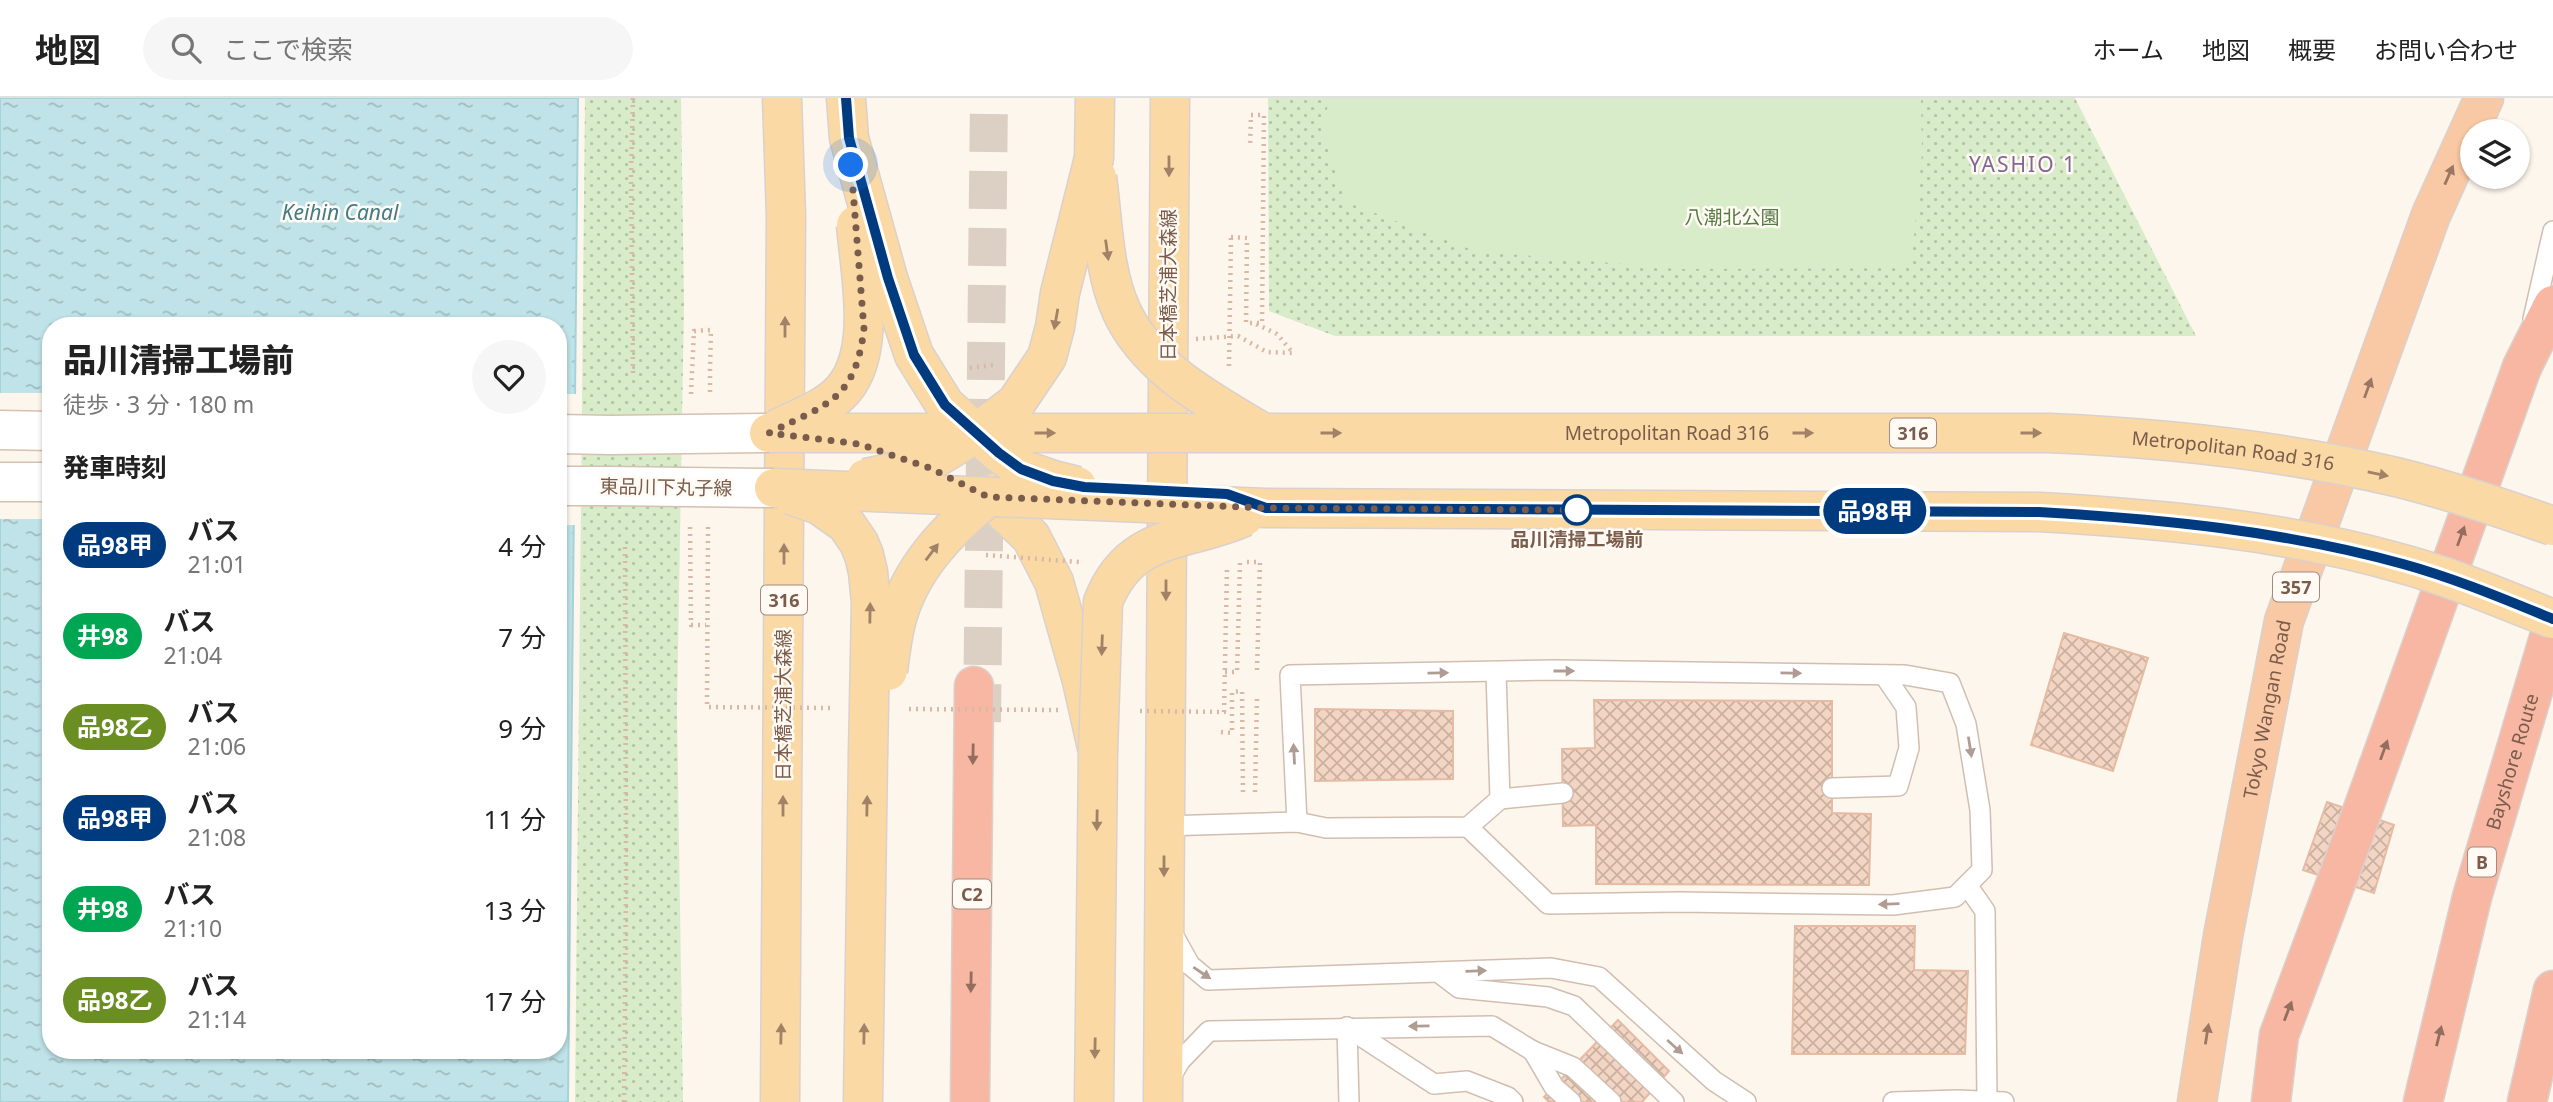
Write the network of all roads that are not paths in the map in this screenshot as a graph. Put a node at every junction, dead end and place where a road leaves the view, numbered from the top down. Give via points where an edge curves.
1 (782, 98) edge
2 (846, 98) edge
3 (1095, 98) edge
4 (1170, 98) edge
5 (2484, 98) edge
6 (849, 138) junction
7 (1094, 158) junction
8 (2553, 231) edge
9 (2553, 305) edge
10 (2522, 367) junction
11 (0, 430) edge
12 (42, 431) edge
13 (769, 433) junction
14 (977, 433) junction
15 (1263, 433) junction
16 (567, 434) edge
17 (922, 466) junction
18 (1036, 475) junction
19 (0, 482) edge
20 (42, 482) edge
21 (567, 486) edge
22 (774, 488) junction
23 (988, 497) junction
24 (1266, 508) junction
25 (2553, 526) edge
26 (2553, 619) edge
27 (2553, 624) edge
28 (1496, 672) junction
29 (1884, 675) junction
30 (974, 686) tunnel mouth
31 (1098, 752) junction
32 (868, 755) junction
33 (1832, 788) dead end
34 (1563, 793) dead end
35 (1500, 799) junction
36 (1297, 822) junction
37 (1164, 826) junction
38 (1468, 827) junction
39 (1967, 885) junction
40 (1164, 918) junction
41 (1438, 972) junction
42 (2550, 1002) edge
43 (1347, 1027) junction
44 (1533, 1051) junction
45 (1163, 1096) edge
46 (1996, 1101) edge
47 (780, 1102) edge
48 (863, 1102) edge
49 (970, 1102) edge
50 (1094, 1102) edge
51 (1349, 1102) edge
52 (1513, 1102) edge
53 (1571, 1102) edge
54 (1611, 1102) edge
55 (1674, 1102) edge
56 (1746, 1102) edge
57 (1893, 1102) edge
58 (2197, 1102) edge
59 (2271, 1102) edge
60 (2423, 1102) edge
61 (2527, 1102) edge
62 (2535, 1102) edge

47 -> 1 main road, 日本橋芝浦大森線 / 316 via 786,229
2 - 6 main road
3 - 7 main road
4 -> 37 main road, 日本橋芝浦大森線
58 -> 5 highway, Tokyo Wangan Road / 357 via 2223,936 2284,621 2431,215
6 - 13 main road, bridge via 864,329 861,352 855,373 839,395
6 - 14 main road, bridge via 914,355 945,405
7 -> 14 main road, bridge via 1047,357 1016,403
7 -> 15 main road, bridge via 1110,270 1121,309 1142,344 1193,390
8 - 10 lane
9 - 10 highway
59 -> 10 highway via 2278,1035
11 - 12 main road
13 - 14 main road, Metropolitan Road 316 / 316, bridge
13 - 16 main road, bridge
13 - 17 main road, bridge via 859,444
14 -> 15 main road, Metropolitan Road 316 / 316, bridge
14 - 17 main road, bridge
14 - 18 main road, bridge via 1021,469
15 - 18 main road, bridge via 1216,445 1122,448 1072,460
15 -> 25 main road, Metropolitan Road 316 / 316, bridge via 2049,433 2137,437 2224,445 2396,477
17 - 22 main road, bridge via 881,477
17 - 23 main road, bridge
18 - 23 main road, bridge
18 - 24 main road, bridge via 1084,487 1227,494
19 - 20 main road
21 - 22 main road, 東品川下丸子線, bridge
22 - 23 main road, bridge
32 -> 22 main road, bridge via 870,603 868,572 859,543 846,524 819,505
23 - 24 main road, bridge
23 - 31 main road, bridge via 1031,537 1054,582
32 -> 23 main road, bridge via 896,621 908,589 947,532
24 - 26 main road, bridge via 2025,512 2126,517 2301,540 2402,564 2470,585
24 -> 31 main road, bridge via 1145,550 1111,581 1103,602
60 -> 27 highway, Bayshore Route / B via 2472,897
28 -> 29 lane
28 - 35 lane
36 -> 28 lane via 1290,675
29 - 33 lane via 1906,707 1909,748 1898,786
29 -> 39 lane via 1905,674 1950,683 1966,724 1980,810 1982,870
30 -> 49 highway, C2
31 -> 50 main road
48 -> 32 main road
34 - 35 lane
35 - 38 lane
36 - 37 lane
36 - 38 lane via 1326,828
37 -> 40 main road, 日本橋芝浦大森線
39 -> 38 lane via 1955,897 1893,905 1548,904
39 - 46 lane via 1985,911
40 -> 41 lane via 1190,965 1208,980
40 - 45 main road, 日本橋芝浦大森線
41 - 55 lane via 1459,988 1548,997 1574,1006
41 -> 56 lane via 1551,968 1599,977 1713,1081
42 - 61 highway
42 - 62 highway
44 -> 43 lane via 1492,1026
43 - 45 lane via 1209,1031 1180,1061
43 - 51 lane
43 - 52 lane via 1434,1084 1467,1081
44 - 53 lane via 1554,1087
44 - 54 lane via 1573,1067
46 - 57 lane

